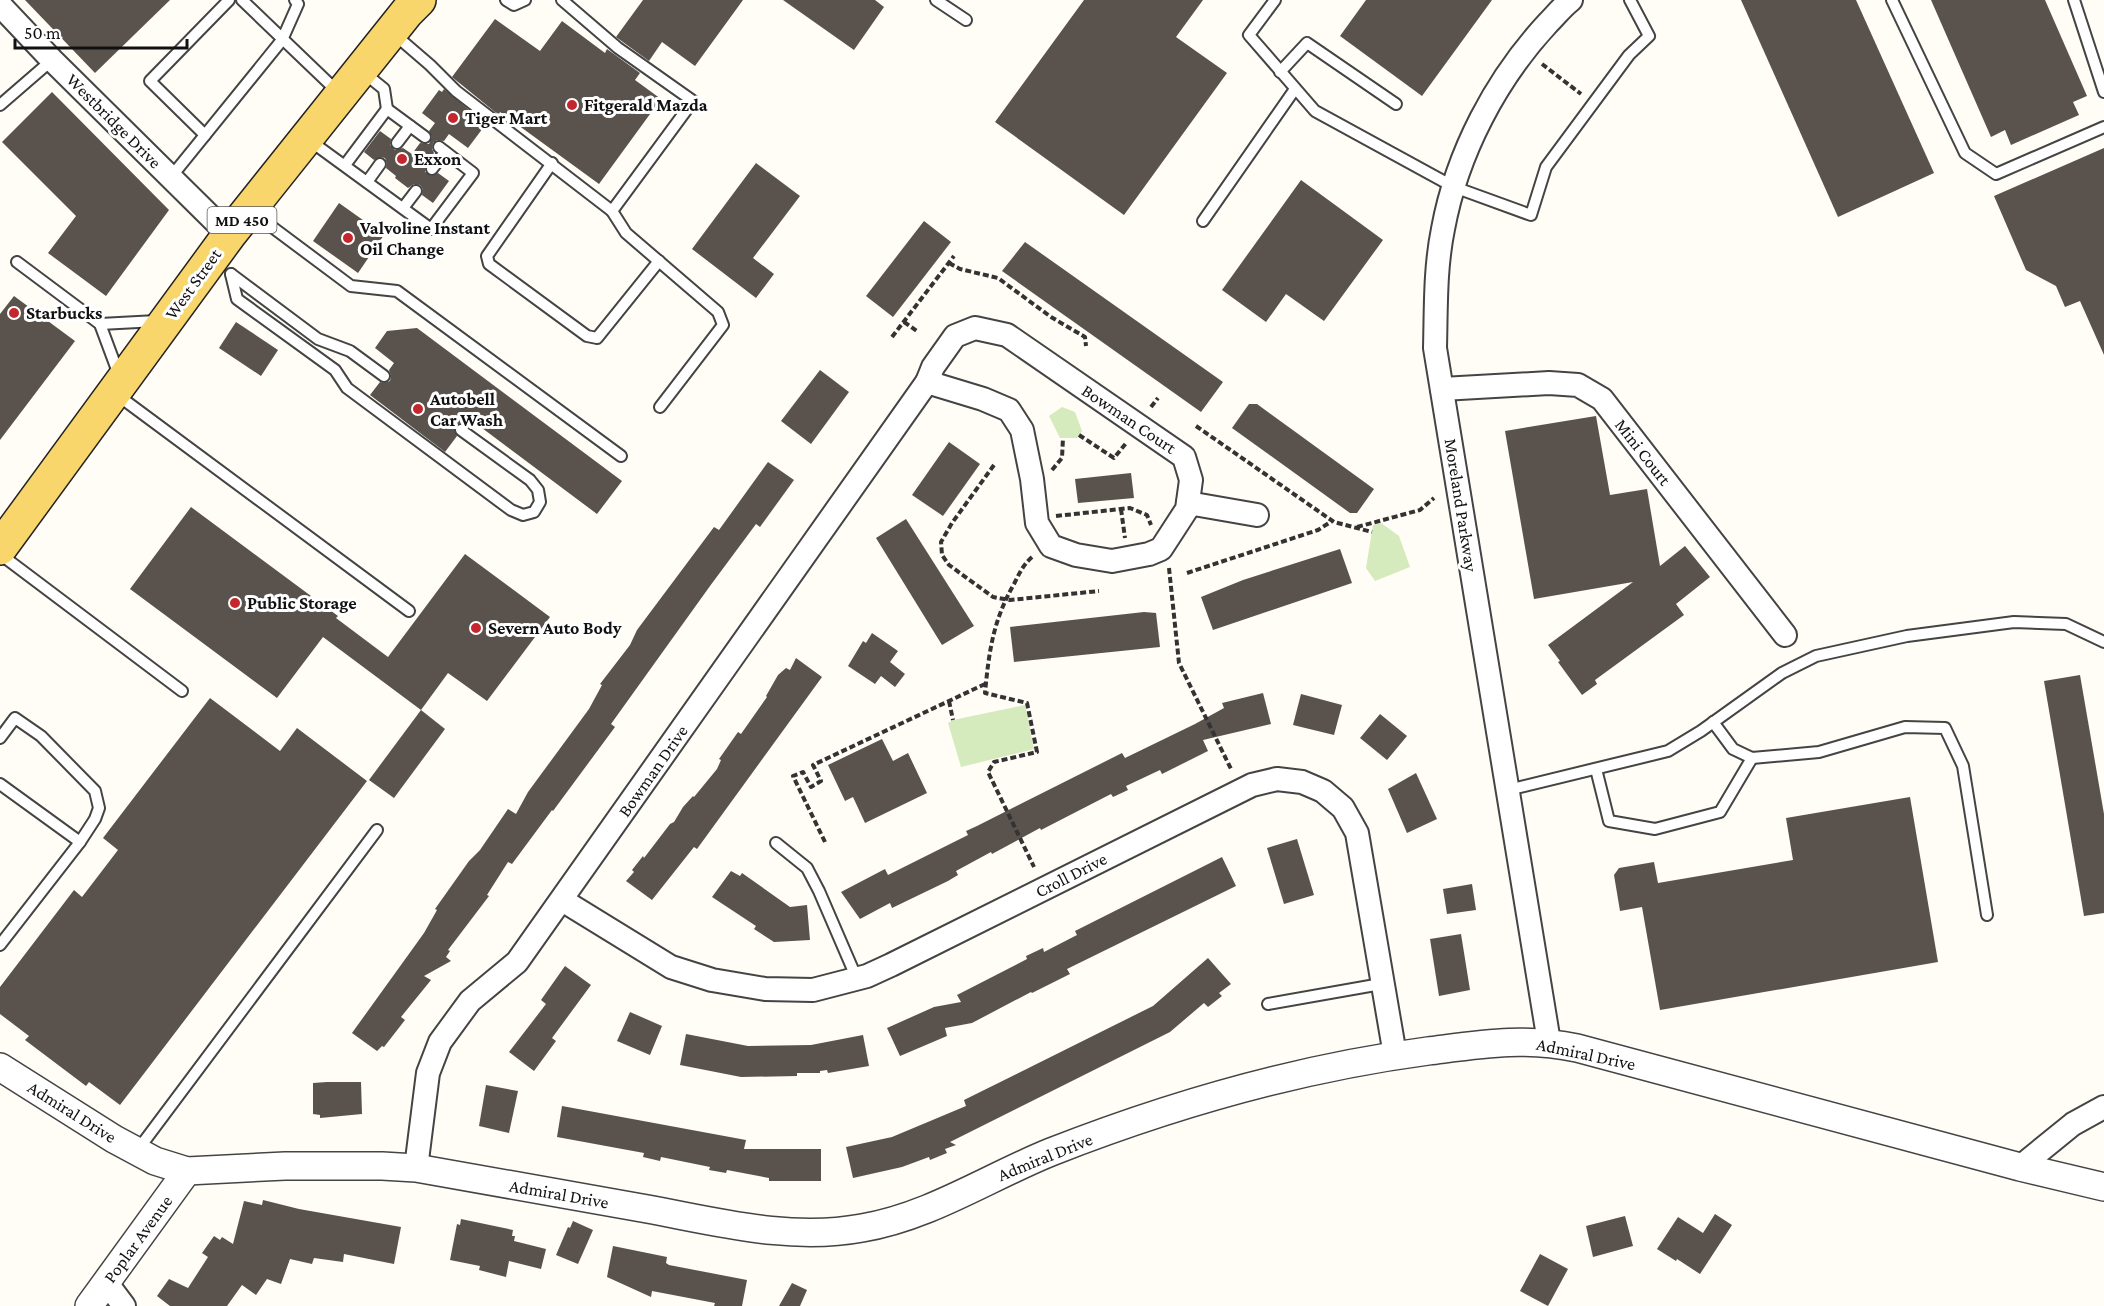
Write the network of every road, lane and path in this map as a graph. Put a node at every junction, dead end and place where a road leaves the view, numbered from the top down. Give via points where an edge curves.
1 (228, 0) edge
2 (242, 0) edge
3 (295, 0) edge
4 (419, 0) edge
5 (506, 0) edge
6 (525, 0) edge
7 (562, 0) edge
8 (936, 0) edge
9 (1275, 0) edge
10 (1571, 0) edge
11 (1630, 0) edge
12 (1892, 0) edge
13 (2074, 0) edge
14 (0, 5) edge
15 (966, 20) dead end
16 (392, 31) junction
17 (282, 40) junction
18 (52, 60) junction
19 (1539, 62) dead end
20 (1281, 72) junction
21 (351, 83) junction
22 (1295, 89) junction
23 (2104, 92) edge
24 (1593, 103) junction
25 (1396, 104) dead end
26 (0, 105) edge
27 (387, 109) junction
28 (410, 126) junction
29 (2104, 126) edge
30 (206, 135) junction
31 (425, 137) dead end
32 (307, 138) junction
33 (397, 143) dead end
34 (552, 163) junction
35 (380, 164) dead end
36 (345, 165) junction
37 (432, 169) dead end
38 (171, 177) junction
39 (367, 182) junction
40 (1454, 187) junction
41 (416, 191) dead end
42 (403, 208) junction
43 (612, 210) junction
44 (1203, 221) dead end
45 (227, 252) junction
46 (954, 256) dead end
47 (659, 261) junction
48 (17, 262) dead end
49 (949, 263) junction
50 (166, 321) junction
51 (904, 322) junction
52 (100, 324) junction
53 (917, 332) dead end
54 (892, 337) dead end
55 (1086, 346) dead end
56 (384, 376) dead end
57 (927, 382) junction
58 (117, 387) junction
59 (1442, 389) junction
60 (660, 407) dead end
61 (1196, 426) dead end
62 (461, 430) dead end
63 (1079, 435) dead end
64 (1131, 437) dead end
65 (1063, 438) dead end
66 (621, 456) dead end
67 (994, 465) dead end
68 (1047, 477) dead end
69 (1434, 498) dead end
70 (1188, 503) junction
71 (1121, 509) junction
72 (1257, 515) dead end
73 (1050, 516) dead end
74 (1332, 522) junction
75 (1123, 524) dead end
76 (1355, 528) junction
77 (1154, 530) dead end
78 (1372, 532) dead end
79 (0, 548) edge
80 (1039, 550) dead end
81 (0, 554) edge
82 (1168, 564) dead end
83 (1187, 573) dead end
84 (1099, 591) dead end
85 (1005, 599) junction
86 (409, 611) dead end
87 (1785, 635) dead end
88 (2104, 642) edge
89 (986, 683) junction
90 (182, 691) dead end
91 (948, 701) junction
92 (953, 720) dead end
93 (1713, 722) junction
94 (0, 738) edge
95 (1752, 758) junction
96 (1231, 769) dead end
97 (1596, 769) junction
98 (0, 784) edge
99 (1508, 790) junction
100 (377, 830) dead end
101 (80, 842) junction
102 (825, 842) dead end
103 (776, 843) dead end
104 (1034, 867) dead end
105 (562, 900) junction
106 (1987, 915) dead end
107 (0, 945) edge
108 (857, 979) junction
109 (1382, 984) junction
110 (1268, 1004) dead end
111 (1549, 1042) junction
112 (1395, 1055) junction
113 (0, 1067) edge
114 (2104, 1107) edge
115 (136, 1151) junction
116 (2020, 1167) junction
117 (416, 1168) junction
118 (188, 1171) junction
119 (2104, 1187) edge
120 (106, 1282) junction
121 (89, 1306) edge
122 (124, 1306) edge

1 - 30 lane via 150,81
2 - 17 lane
3 - 17 lane via 298,4
4 - 16 main road, West Street / MD 450
5 - 6 lane via 514,5
7 - 43 lane via 618,48 693,101
8 - 15 lane
9 - 20 lane via 1249,35
10 - 40 street, Moreland Parkway via 1530,43 1492,98
11 - 24 lane via 1649,36 1629,55
12 - 29 lane via 1965,153 1996,174
13 - 23 lane
14 - 18 street, Westbridge Drive
16 - 21 main road, West Street / MD 450
16 - 34 lane via 456,91
17 - 21 lane
17 - 30 lane
18 - 26 lane
18 - 38 street, Westbridge Drive
19 - 24 path
20 - 22 lane
20 - 25 lane via 1307,43
21 - 27 lane via 384,89
21 - 32 main road, West Street / MD 450
22 - 40 lane via 1315,111
22 - 44 lane
24 - 40 lane via 1546,167 1531,215
27 - 28 lane
27 - 36 lane
28 - 31 lane
28 - 33 lane
30 - 38 lane
32 - 36 lane
32 - 45 main road, West Street / MD 450
34 - 43 lane
34 - 47 lane via 486,256 489,264 587,336 597,338
35 - 39 lane
36 - 39 lane
37 - 42 lane via 442,150 473,173 431,229
38 - 45 street, Westbridge Drive
39 - 42 lane
40 - 59 street, Moreland Parkway via 1443,229 1436,285 1435,348
41 - 42 lane
43 - 47 lane via 626,233
45 - 50 main road, West Street / MD 450
45 - 56 lane via 318,339 350,351
45 - 62 lane via 237,298 335,370 346,388 511,510 523,515 534,512 540,502 538,490 530,480
45 - 66 lane via 351,286 397,291
46 - 49 path
47 - 60 lane via 718,312 723,325
48 - 52 lane
49 - 51 path
49 - 55 path via 998,278 1085,337
50 - 52 lane
50 - 58 main road, West Street / MD 450
51 - 53 path
51 - 54 path
52 - 58 lane
57 - 70 street, Bowman Court via 955,336 975,328 1007,335 1184,457 1191,480
57 - 70 street, Bowman Court via 1009,410 1022,430 1037,523 1052,546 1112,561 1149,554 1161,549
57 - 105 street, Bowman Drive
58 - 79 main road, West Street / MD 450
58 - 86 lane
59 - 87 street, Mini Court via 1549,382 1578,385 1602,399
59 - 99 street, Moreland Parkway
61 - 74 path
63 - 64 path via 1114,459
65 - 68 path via 1062,458
67 - 85 path via 952,523 941,549 949,565 993,597
69 - 76 path via 1420,510
70 - 72 street
71 - 73 path
71 - 75 path
71 - 77 path via 1147,515
74 - 76 path
74 - 83 path
76 - 78 path
80 - 85 path via 1024,564
81 - 90 lane
82 - 96 path via 1179,663
84 - 85 path
85 - 89 path via 992,636
88 - 93 lane via 2066,624 2024,622 1907,636 1816,656 1782,673
89 - 91 path
89 - 104 path via 985,693 1027,703 1037,752 994,762 987,772
91 - 92 path
91 - 102 path via 813,765 821,781 811,787 803,772 793,776
93 - 95 lane via 1733,749
93 - 97 lane via 1668,751
94 - 101 lane via 15,718 40,736 95,791 99,808
95 - 97 lane via 1720,812 1655,829 1609,820
95 - 106 lane via 1820,752 1905,727 1945,728 1963,766
97 - 99 lane
98 - 101 lane
99 - 111 street, Moreland Parkway
100 - 115 lane
101 - 107 lane
103 - 108 lane via 807,868
105 - 108 street, Croll Drive via 671,967 712,980 765,989 813,990
105 - 117 street, Bowman Drive via 517,963 470,1000 440,1042 428,1073
108 - 109 street, Croll Drive via 1252,785 1277,779 1302,782 1323,791 1343,808 1356,833
109 - 110 lane
109 - 112 street, Croll Drive
111 - 112 street, Admiral Drive via 1493,1043
111 - 116 street, Admiral Drive
112 - 117 street, Admiral Drive via 1230,1092 1058,1149 925,1209 865,1228 835,1232 764,1230
113 - 115 street, Admiral Drive
114 - 116 street via 2073,1124
115 - 118 street, Admiral Drive
116 - 119 street, Admiral Drive
117 - 118 street, Admiral Drive via 285,1166
118 - 120 street, Poplar Avenue
120 - 121 street, Poplar Avenue
120 - 122 street

